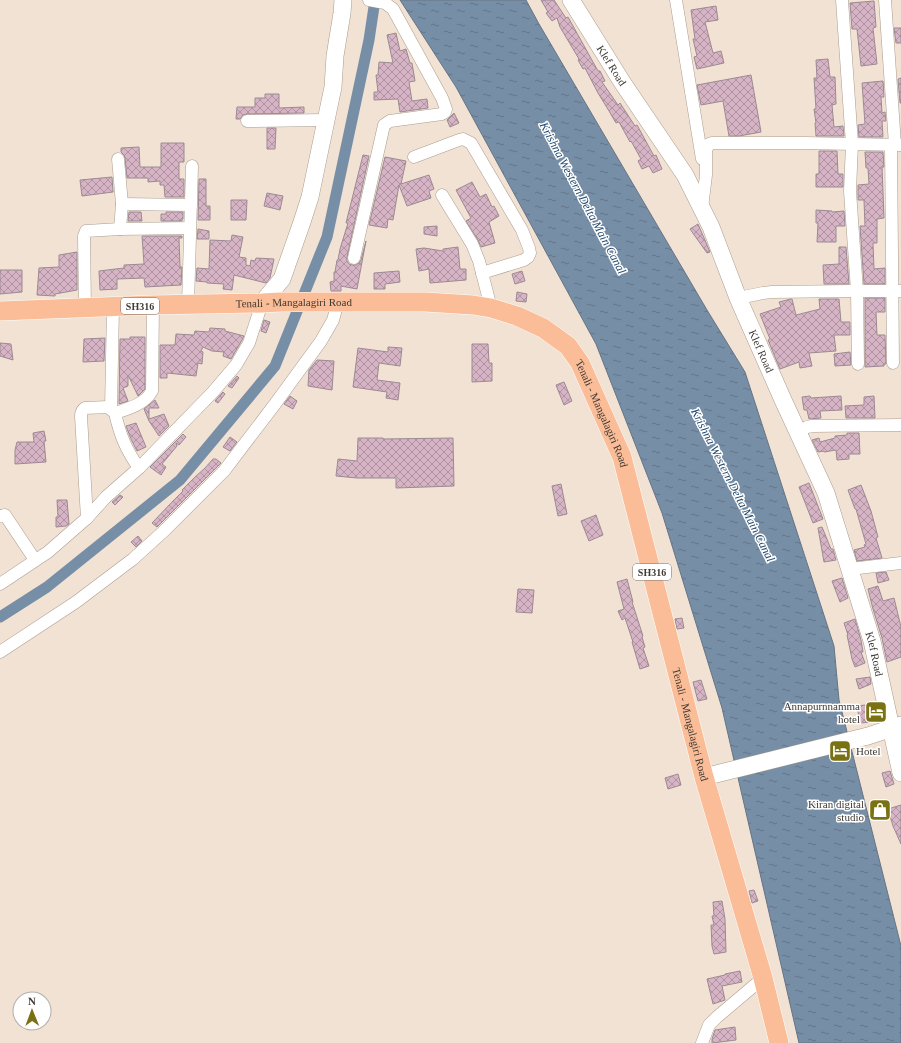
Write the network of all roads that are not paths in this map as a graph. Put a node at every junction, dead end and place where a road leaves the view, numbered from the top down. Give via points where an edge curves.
1 (343, 0) edge
2 (369, 0) edge
3 (571, 0) edge
4 (676, 0) edge
5 (842, 0) edge
6 (885, 0) edge
7 (326, 120) junction
8 (247, 121) dead end
9 (852, 144) junction
10 (896, 145) edge
11 (414, 157) dead end
12 (118, 159) dead end
13 (192, 166) dead end
14 (705, 179) junction
15 (442, 195) dead end
16 (122, 204) junction
17 (191, 205) junction
18 (702, 208) junction
19 (190, 228) junction
20 (120, 229) junction
21 (354, 258) dead end
22 (482, 273) junction
23 (857, 290) junction
24 (897, 291) edge
25 (738, 298) junction
26 (336, 302) junction
27 (262, 303) junction
28 (153, 305) junction
29 (188, 305) junction
30 (113, 307) junction
31 (85, 308) junction
32 (491, 308) junction
33 (0, 312) edge
34 (858, 364) dead end
35 (892, 364) dead end
36 (113, 411) junction
37 (901, 424) edge
38 (798, 432) junction
39 (139, 468) junction
40 (0, 516) edge
41 (87, 518) junction
42 (35, 560) junction
43 (901, 563) edge
44 (850, 569) junction
45 (0, 584) edge
46 (0, 652) edge
47 (896, 727) edge
48 (901, 773) edge
49 (712, 775) junction
50 (763, 978) junction
51 (702, 1043) edge
52 (779, 1043) edge

1 - 7 main road
2 - 21 street via 385,3 394,9 446,109 442,114 390,121 384,125
3 - 18 main road, Klef Road via 622,82 685,175
4 - 14 street
5 - 9 street
6 - 10 street
7 - 8 street
7 - 27 main road via 310,197 302,222 282,279
9 - 10 street
9 - 14 street via 712,143 706,150
9 - 23 street via 850,190
10 - 24 street
11 - 22 street via 459,140 471,143 522,230 530,253 524,260
12 - 16 street
13 - 17 street
14 - 18 street
15 - 22 street via 472,244 480,261
16 - 17 street
16 - 20 street
17 - 19 street
18 - 25 main road, Klef Road
19 - 20 street
19 - 29 street
20 - 31 street via 85,233
22 - 32 street
23 - 24 street
23 - 25 street via 772,292
23 - 34 street
24 - 35 street
25 - 38 main road, Klef Road
26 - 27 main road, Tenali - Mangalagiri Road / SH316
26 - 32 main road, Tenali - Mangalagiri Road / SH316 via 425,302
26 - 46 street via 333,320 321,341 224,471 133,559 76,602
27 - 29 main road, Tenali - Mangalagiri Road / SH316
27 - 39 street via 249,343 236,364 213,392
28 - 29 main road, Tenali - Mangalagiri Road / SH316
28 - 30 main road, Tenali - Mangalagiri Road / SH316
28 - 36 street via 152,392 148,398 130,409
30 - 31 main road, Tenali - Mangalagiri Road / SH316
30 - 36 street
31 - 33 main road, Tenali - Mangalagiri Road / SH316
32 - 49 main road, Tenali - Mangalagiri Road / SH316 via 543,328 568,346 590,383 622,457
36 - 39 street via 129,453
36 - 41 street via 108,407 85,408 81,412
37 - 38 street via 812,426
38 - 44 main road, Klef Road via 826,493
39 - 41 street
40 - 42 street via 5,515
41 - 42 street
42 - 45 street
43 - 44 street
44 - 47 main road, Klef Road
47 - 48 main road, Klef Road via 896,753
47 - 49 main road
49 - 50 main road, Tenali - Mangalagiri Road / SH316 via 739,895
50 - 51 street via 709,1025
50 - 52 main road, Tenali - Mangalagiri Road / SH316

